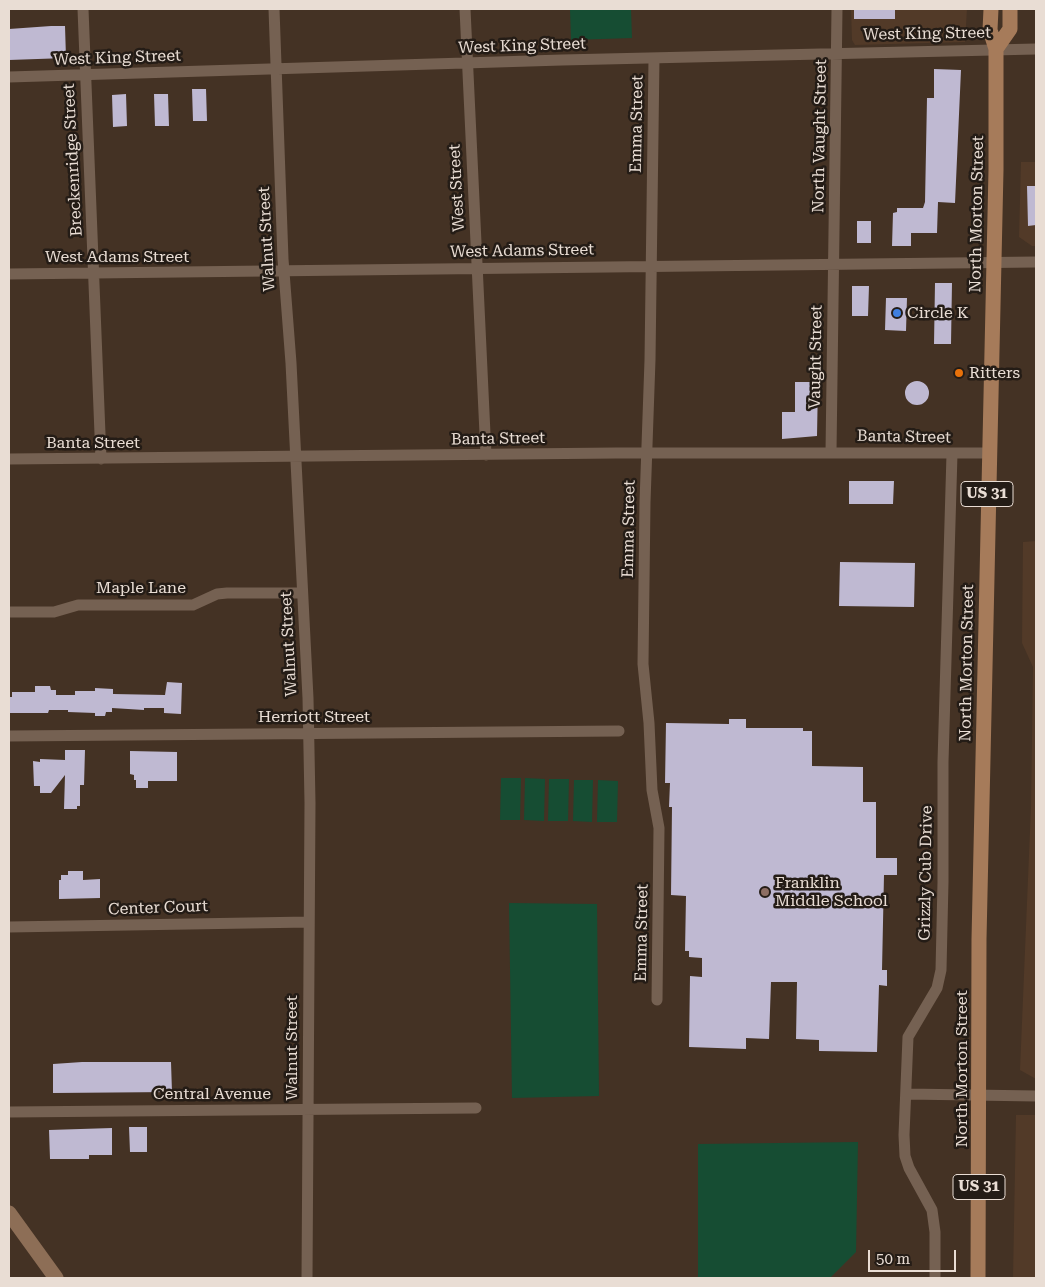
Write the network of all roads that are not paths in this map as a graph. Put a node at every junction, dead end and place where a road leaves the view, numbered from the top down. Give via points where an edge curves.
1 (83, 9) edge
2 (274, 9) edge
3 (465, 9) edge
4 (837, 9) edge
5 (991, 9) edge
6 (1010, 9) edge
7 (996, 49) junction
8 (1036, 49) edge
9 (838, 52) junction
10 (654, 58) junction
11 (468, 64) junction
12 (277, 68) junction
13 (86, 75) junction
14 (9, 77) edge
15 (994, 262) junction
16 (1036, 262) edge
17 (833, 263) junction
18 (652, 266) junction
19 (477, 268) junction
20 (283, 271) junction
21 (95, 273) junction
22 (9, 274) edge
23 (831, 452) junction
24 (648, 453) junction
25 (988, 453) junction
26 (952, 454) junction
27 (486, 455) junction
28 (295, 457) junction
29 (9, 459) edge
30 (101, 459) junction
31 (302, 593) junction
32 (9, 612) edge
33 (619, 731) dead end
34 (309, 733) junction
35 (9, 736) edge
36 (309, 922) junction
37 (9, 927) edge
38 (657, 1000) dead end
39 (906, 1094) junction
40 (980, 1095) junction
41 (1036, 1096) edge
42 (476, 1108) dead end
43 (308, 1109) junction
44 (9, 1112) edge
45 (9, 1212) edge
46 (56, 1278) edge
47 (307, 1278) edge
48 (935, 1278) edge
49 (978, 1278) edge

1 - 13 street, Breckenridge Street
2 - 12 street, Walnut Street
3 - 11 street, West Street
4 - 9 street, North Vaught Street
5 - 7 main road, North Morton Street / US 31 via 990,30
6 - 7 main road via 1010,28
7 - 8 street, West King Street
7 - 9 street, West King Street
7 - 15 main road, North Morton Street / US 31
9 - 10 street, West King Street
9 - 17 street, North Vaught Street
10 - 11 street, West King Street
10 - 18 street, Emma Street
11 - 12 street, West King Street
11 - 19 street, West Street
12 - 13 street, West King Street
12 - 20 street, Walnut Street
13 - 14 street, West King Street
13 - 21 street, Breckenridge Street
15 - 16 street, West Adams Street
15 - 17 street, West Adams Street
15 - 25 main road, North Morton Street / US 31
17 - 18 street, West Adams Street
17 - 23 street, Vaught Street
18 - 19 street, West Adams Street
18 - 24 street, Emma Street
19 - 20 street, West Adams Street
19 - 27 street, West Street
20 - 21 street, West Adams Street
20 - 28 street, Walnut Street
21 - 22 street, West Adams Street
21 - 30 street, Breckenridge Street
23 - 24 street, Banta Street
23 - 26 street, Banta Street
24 - 27 street, Banta Street
24 - 38 street, Emma Street via 643,664 652,790 659,828
25 - 26 street, Banta Street
25 - 40 main road, North Morton Street / US 31 via 979,939
26 - 39 street, Grizzly Cub Drive via 941,970 937,988 908,1037
27 - 28 street, Banta Street
28 - 30 street, Banta Street
28 - 31 street, Walnut Street
29 - 30 street, Banta Street
31 - 32 street, Maple Lane via 217,594 194,605 78,605 54,612
31 - 34 street, Walnut Street
33 - 34 street, Herriott Street
34 - 35 street, Herriott Street
34 - 36 street, Walnut Street
36 - 37 street, Center Court
36 - 43 street, Walnut Street
39 - 40 street
39 - 48 street, Grizzly Cub Drive via 906,1156 932,1210
40 - 41 street
40 - 49 main road, North Morton Street / US 31
42 - 43 street, Central Avenue
43 - 44 street, Central Avenue
43 - 47 street, Walnut Street
45 - 46 street

